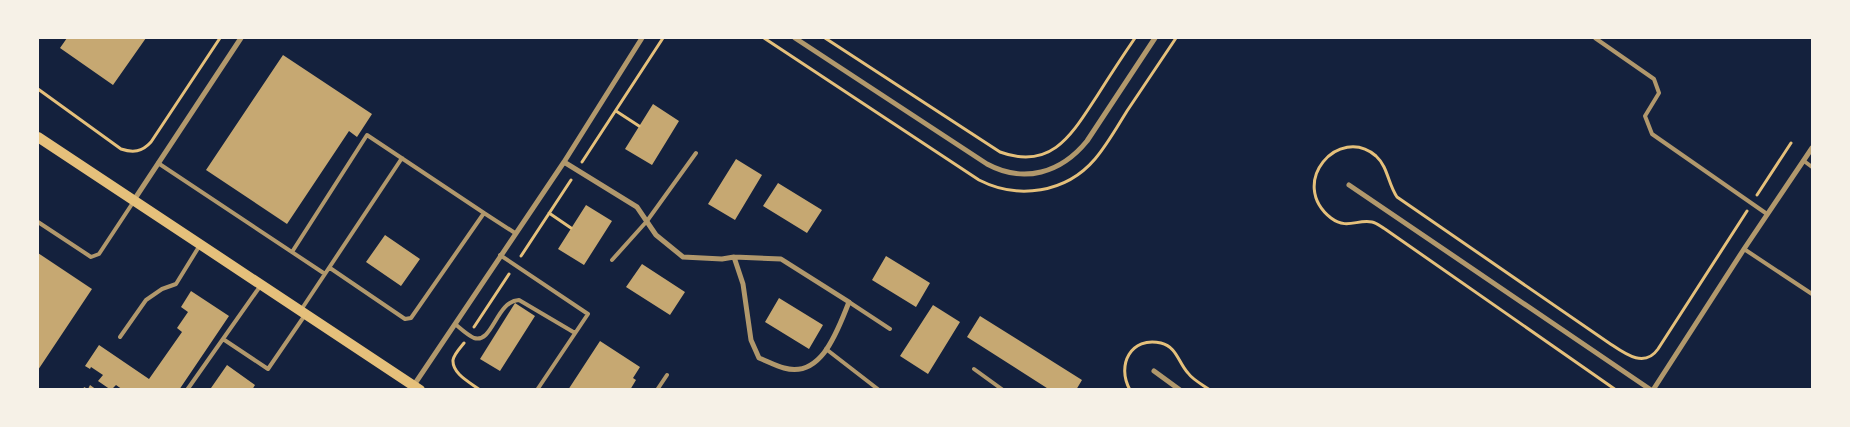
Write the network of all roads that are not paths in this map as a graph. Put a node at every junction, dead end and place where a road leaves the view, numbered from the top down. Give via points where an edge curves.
1 (241, 38) edge
2 (642, 38) edge
3 (796, 38) edge
4 (1156, 38) edge
5 (1595, 38) edge
6 (38, 137) edge
7 (1812, 148) edge
8 (696, 153) dead end
9 (402, 158) junction
10 (1804, 161) junction
11 (564, 162) junction
12 (158, 163) junction
13 (1812, 167) edge
14 (1349, 185) dead end
15 (134, 200) junction
16 (484, 213) junction
17 (1767, 214) junction
18 (647, 221) junction
19 (38, 222) edge
20 (515, 233) junction
21 (201, 244) junction
22 (1744, 249) junction
23 (292, 252) junction
24 (500, 255) junction
25 (734, 258) junction
26 (612, 260) dead end
27 (330, 268) junction
28 (325, 274) junction
29 (261, 285) junction
30 (1812, 294) edge
31 (849, 302) junction
32 (303, 312) junction
33 (454, 324) junction
34 (890, 329) dead end
35 (575, 333) junction
36 (120, 337) dead end
37 (223, 339) junction
38 (826, 349) junction
39 (974, 369) dead end
40 (1154, 371) dead end
41 (668, 375) dead end
42 (417, 387) edge
43 (187, 390) edge
44 (537, 390) edge
45 (657, 390) edge
46 (879, 390) edge
47 (1003, 390) edge
48 (1180, 390) edge
49 (1652, 390) edge

1 - 12 street
2 - 11 street
3 - 4 street via 987,164 999,170 1027,174 1054,168 1078,152
5 - 17 lane via 1654,79 1659,93 1645,116 1652,134
6 - 15 main road
7 - 10 street
8 - 18 lane
9 - 16 lane
9 - 23 lane via 367,136
9 - 27 lane
10 - 13 lane
10 - 17 street
11 - 18 street via 638,207
11 - 20 street
12 - 15 street
12 - 23 lane
14 - 49 street
15 - 19 lane via 99,254 91,257
15 - 21 main road
16 - 20 lane
16 - 27 lane via 411,318 405,319
17 - 22 street
18 - 25 street via 656,235 683,257
18 - 26 lane
20 - 24 street
21 - 29 main road
21 - 36 lane via 176,284 146,300
22 - 30 lane
22 - 49 street
23 - 28 lane
24 - 33 street
24 - 35 lane via 588,314
25 - 31 street via 781,260
25 - 38 street via 744,284 751,340 759,358 786,369 807,369
27 - 28 lane
28 - 32 lane
29 - 32 main road
29 - 37 lane
31 - 34 lane
31 - 38 street
32 - 37 lane via 268,369
32 - 42 main road
33 - 35 lane via 469,335 485,336 506,306 519,300
33 - 42 street
35 - 44 lane
37 - 43 lane
38 - 46 lane
39 - 47 lane
40 - 48 street
41 - 45 lane

